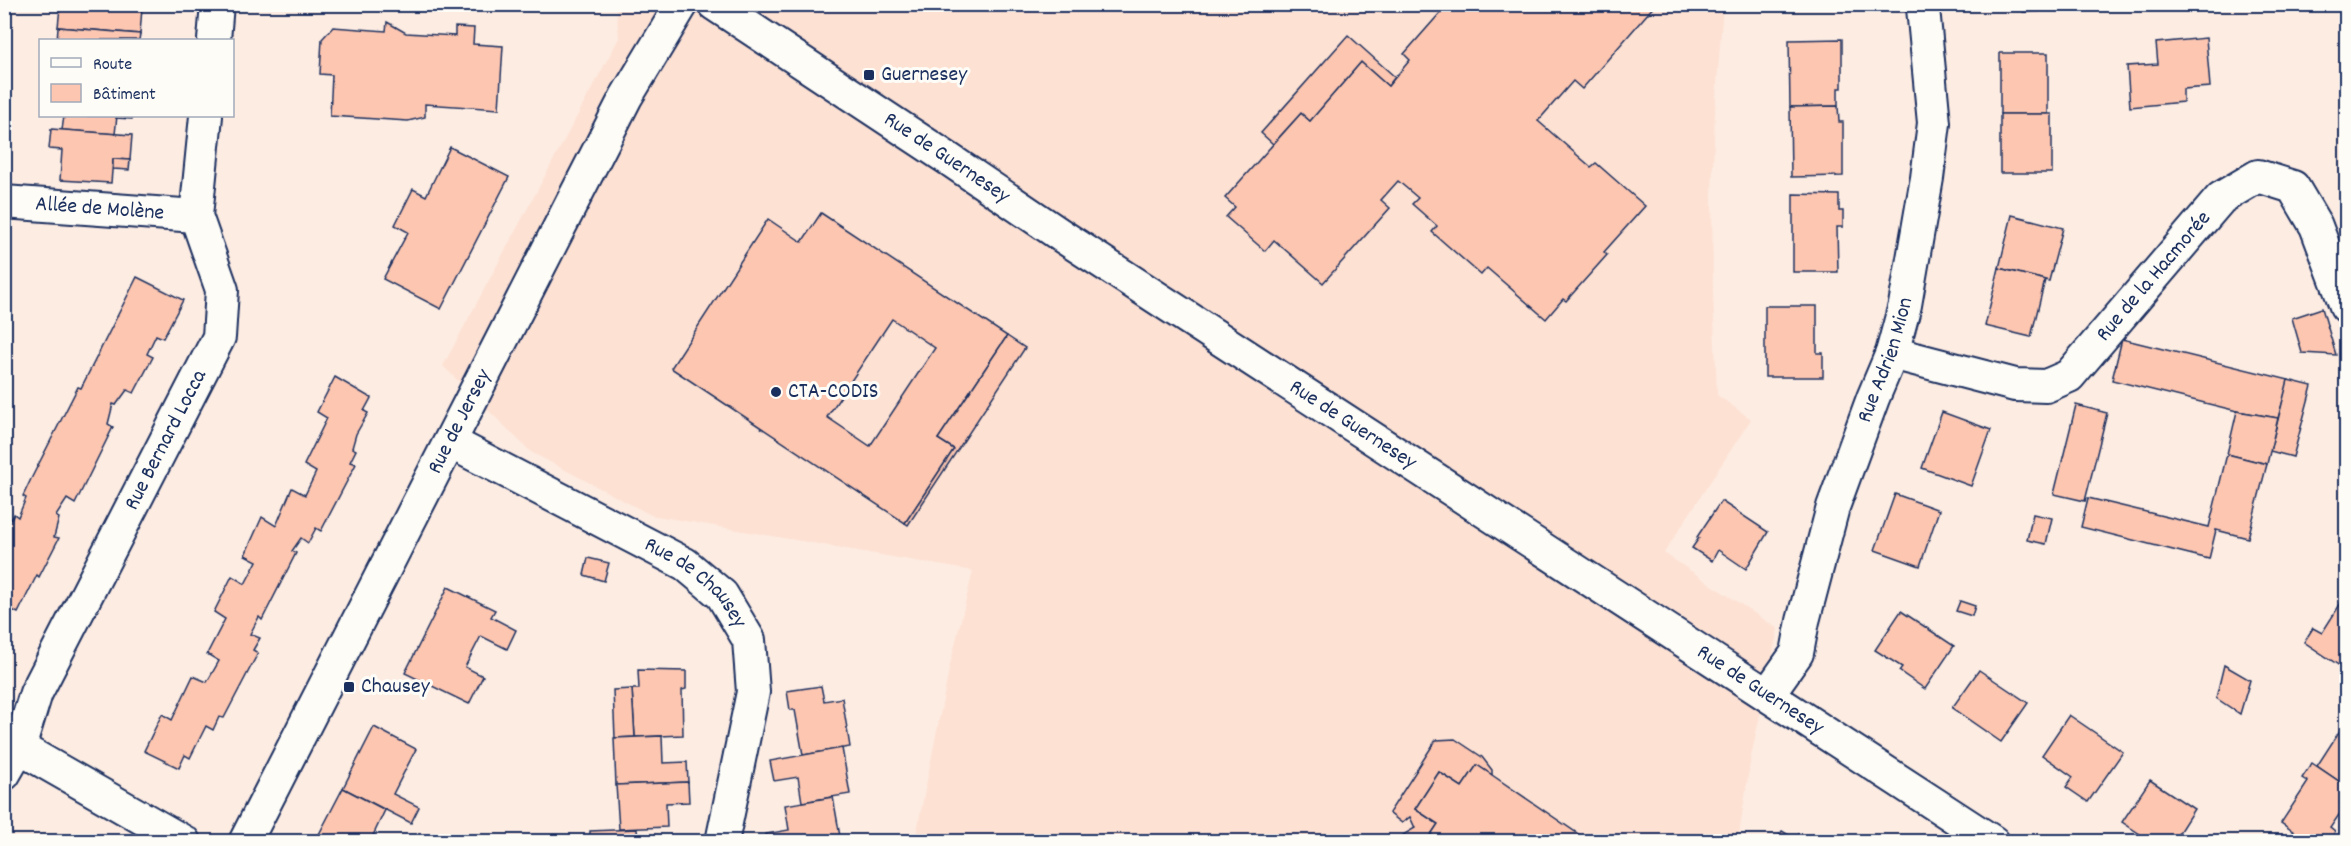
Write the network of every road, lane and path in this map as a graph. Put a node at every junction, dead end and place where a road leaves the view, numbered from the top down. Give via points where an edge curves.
1 (217, 4) edge
2 (682, 4) edge
3 (714, 4) edge
4 (1923, 8) dead end
5 (214, 39) edge
6 (206, 117) edge
7 (4, 202) edge
8 (196, 216) junction
9 (2346, 306) edge
10 (1892, 353) junction
11 (450, 442) junction
12 (1768, 694) junction
13 (9, 754) edge
14 (184, 842) edge
15 (245, 842) edge
16 (722, 842) edge
17 (1993, 842) edge

1 - 5 street
2 - 11 street, Rue de Jersey via 626,97
3 - 12 street, Rue de Guernesey via 1062,236
4 - 10 street, Rue Adrien Mion via 1934,123 1905,305
6 - 8 street, Rue Bernard Locca
7 - 8 street, Allée de Molène
8 - 13 street, Rue Bernard Locca via 222,290 219,337 36,693
9 - 10 street, Rue de la Hacmorée via 2316,226 2293,187 2259,176 2221,198 2069,376 2046,386 2015,385
10 - 12 street, Rue Adrien Mion via 1833,507 1797,654
11 - 15 street, Rue de Jersey
11 - 16 street, Rue de Chausey via 685,564 722,595 749,640 753,692
12 - 17 street, Rue de Guernesey
13 - 14 street

